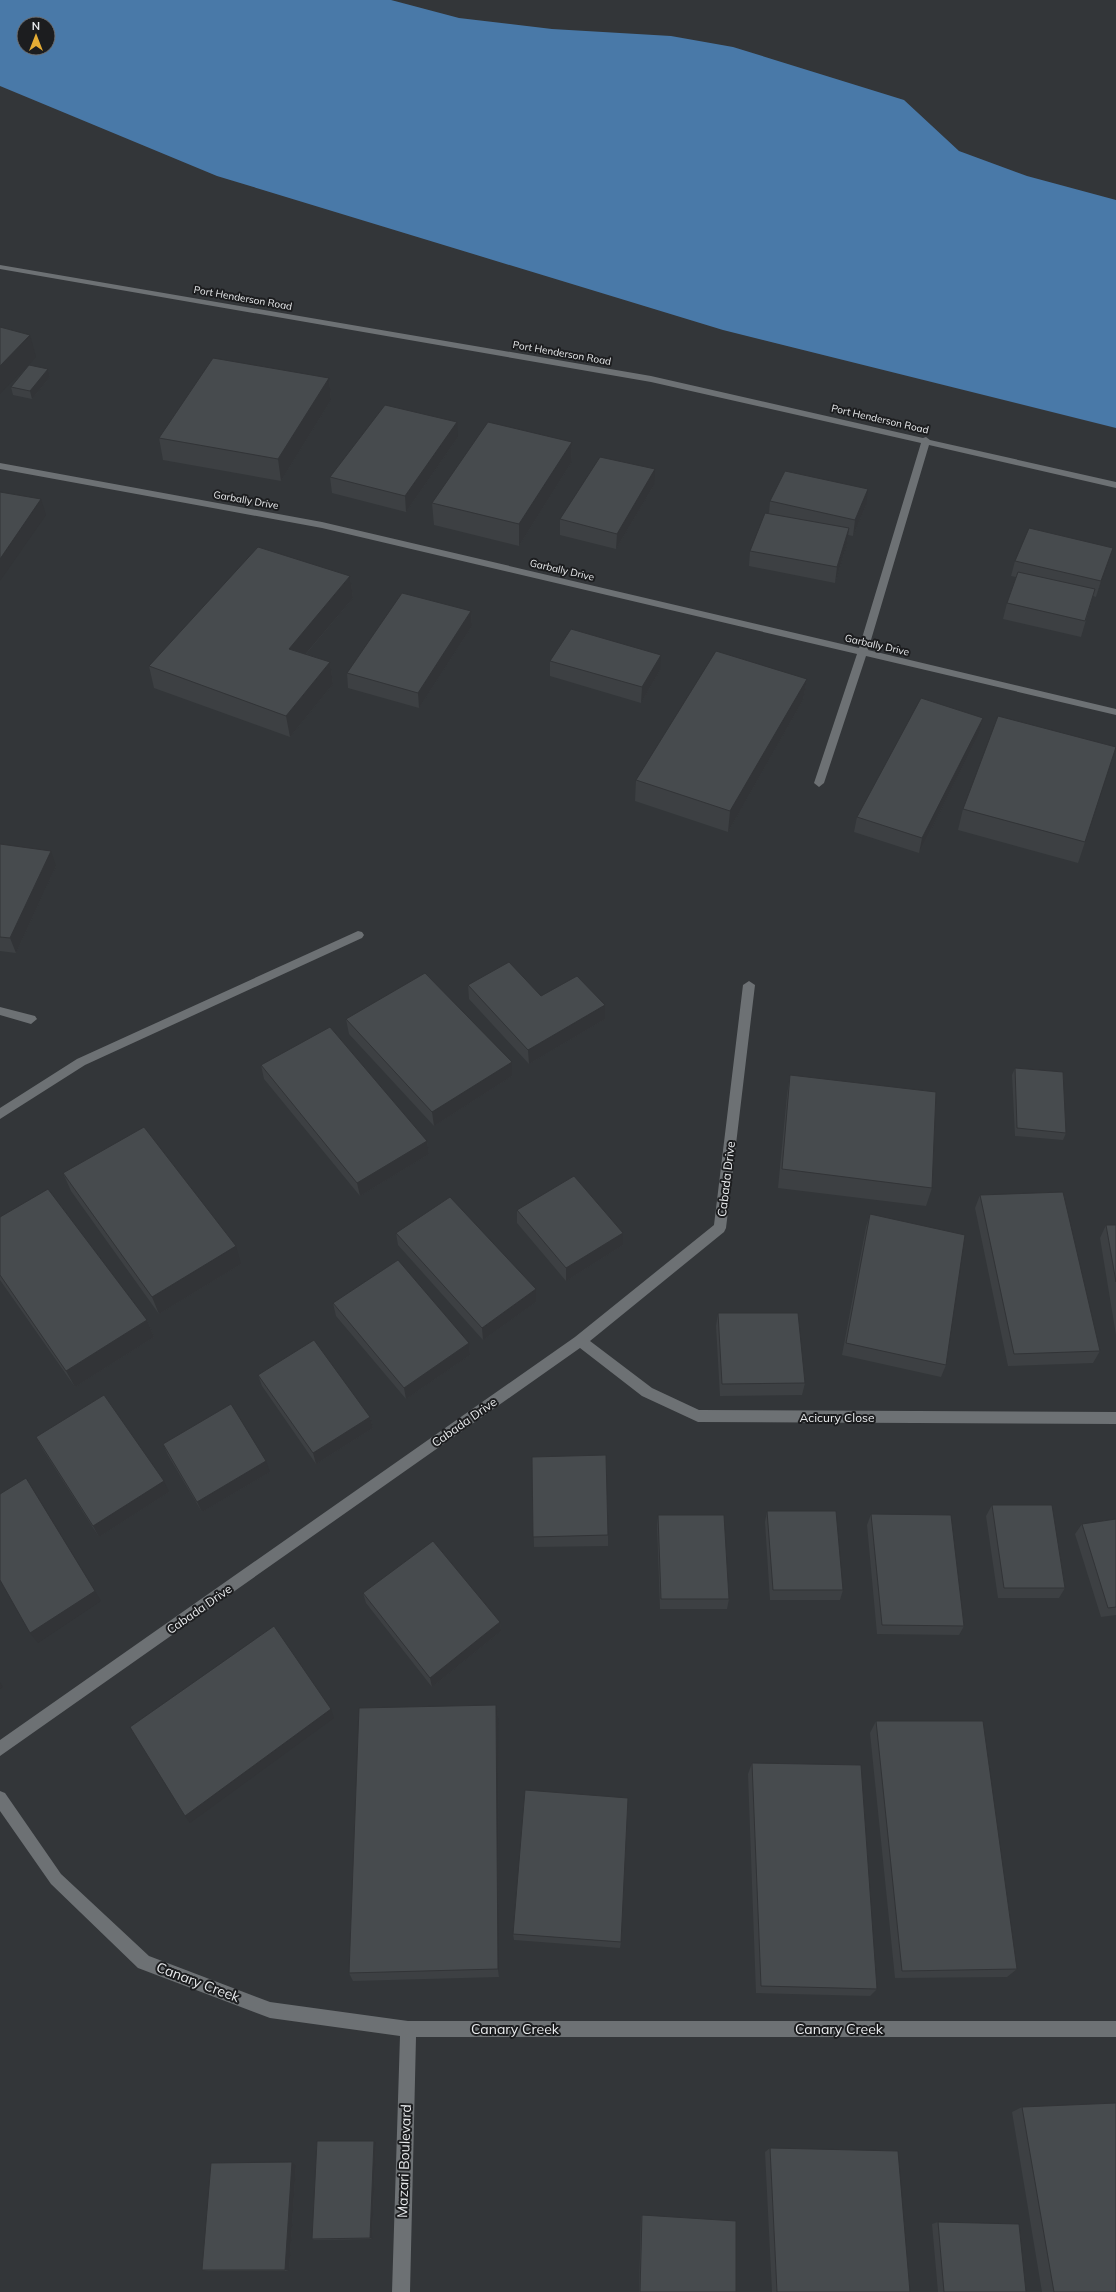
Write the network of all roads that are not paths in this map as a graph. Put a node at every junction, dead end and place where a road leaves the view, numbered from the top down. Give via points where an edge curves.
1 (0, 267) edge
2 (926, 440) junction
3 (0, 466) edge
4 (1116, 485) edge
5 (862, 653) junction
6 (1116, 712) edge
7 (819, 783) dead end
8 (358, 935) dead end
9 (749, 985) dead end
10 (0, 1011) edge
11 (31, 1019) dead end
12 (0, 1114) edge
13 (580, 1340) junction
14 (1116, 1418) edge
15 (0, 1749) edge
16 (0, 1798) edge
17 (408, 2029) junction
18 (1116, 2029) edge
19 (401, 2292) edge

1 - 2 street, Port Henderson Road via 651,379
2 - 4 street, Port Henderson Road
2 - 5 street
3 - 5 street, Garbally Drive via 322,525
5 - 6 street, Garbally Drive
5 - 7 street
8 - 12 street via 81,1062
9 - 13 street, Cabada Drive via 720,1228
10 - 11 street
13 - 14 street, Acicury Close via 647,1392 698,1416
13 - 15 street, Cabada Drive
16 - 17 street, Canary Creek via 56,1879 144,1962 270,2010
17 - 18 street, Canary Creek
17 - 19 street, Mazari Boulevard

